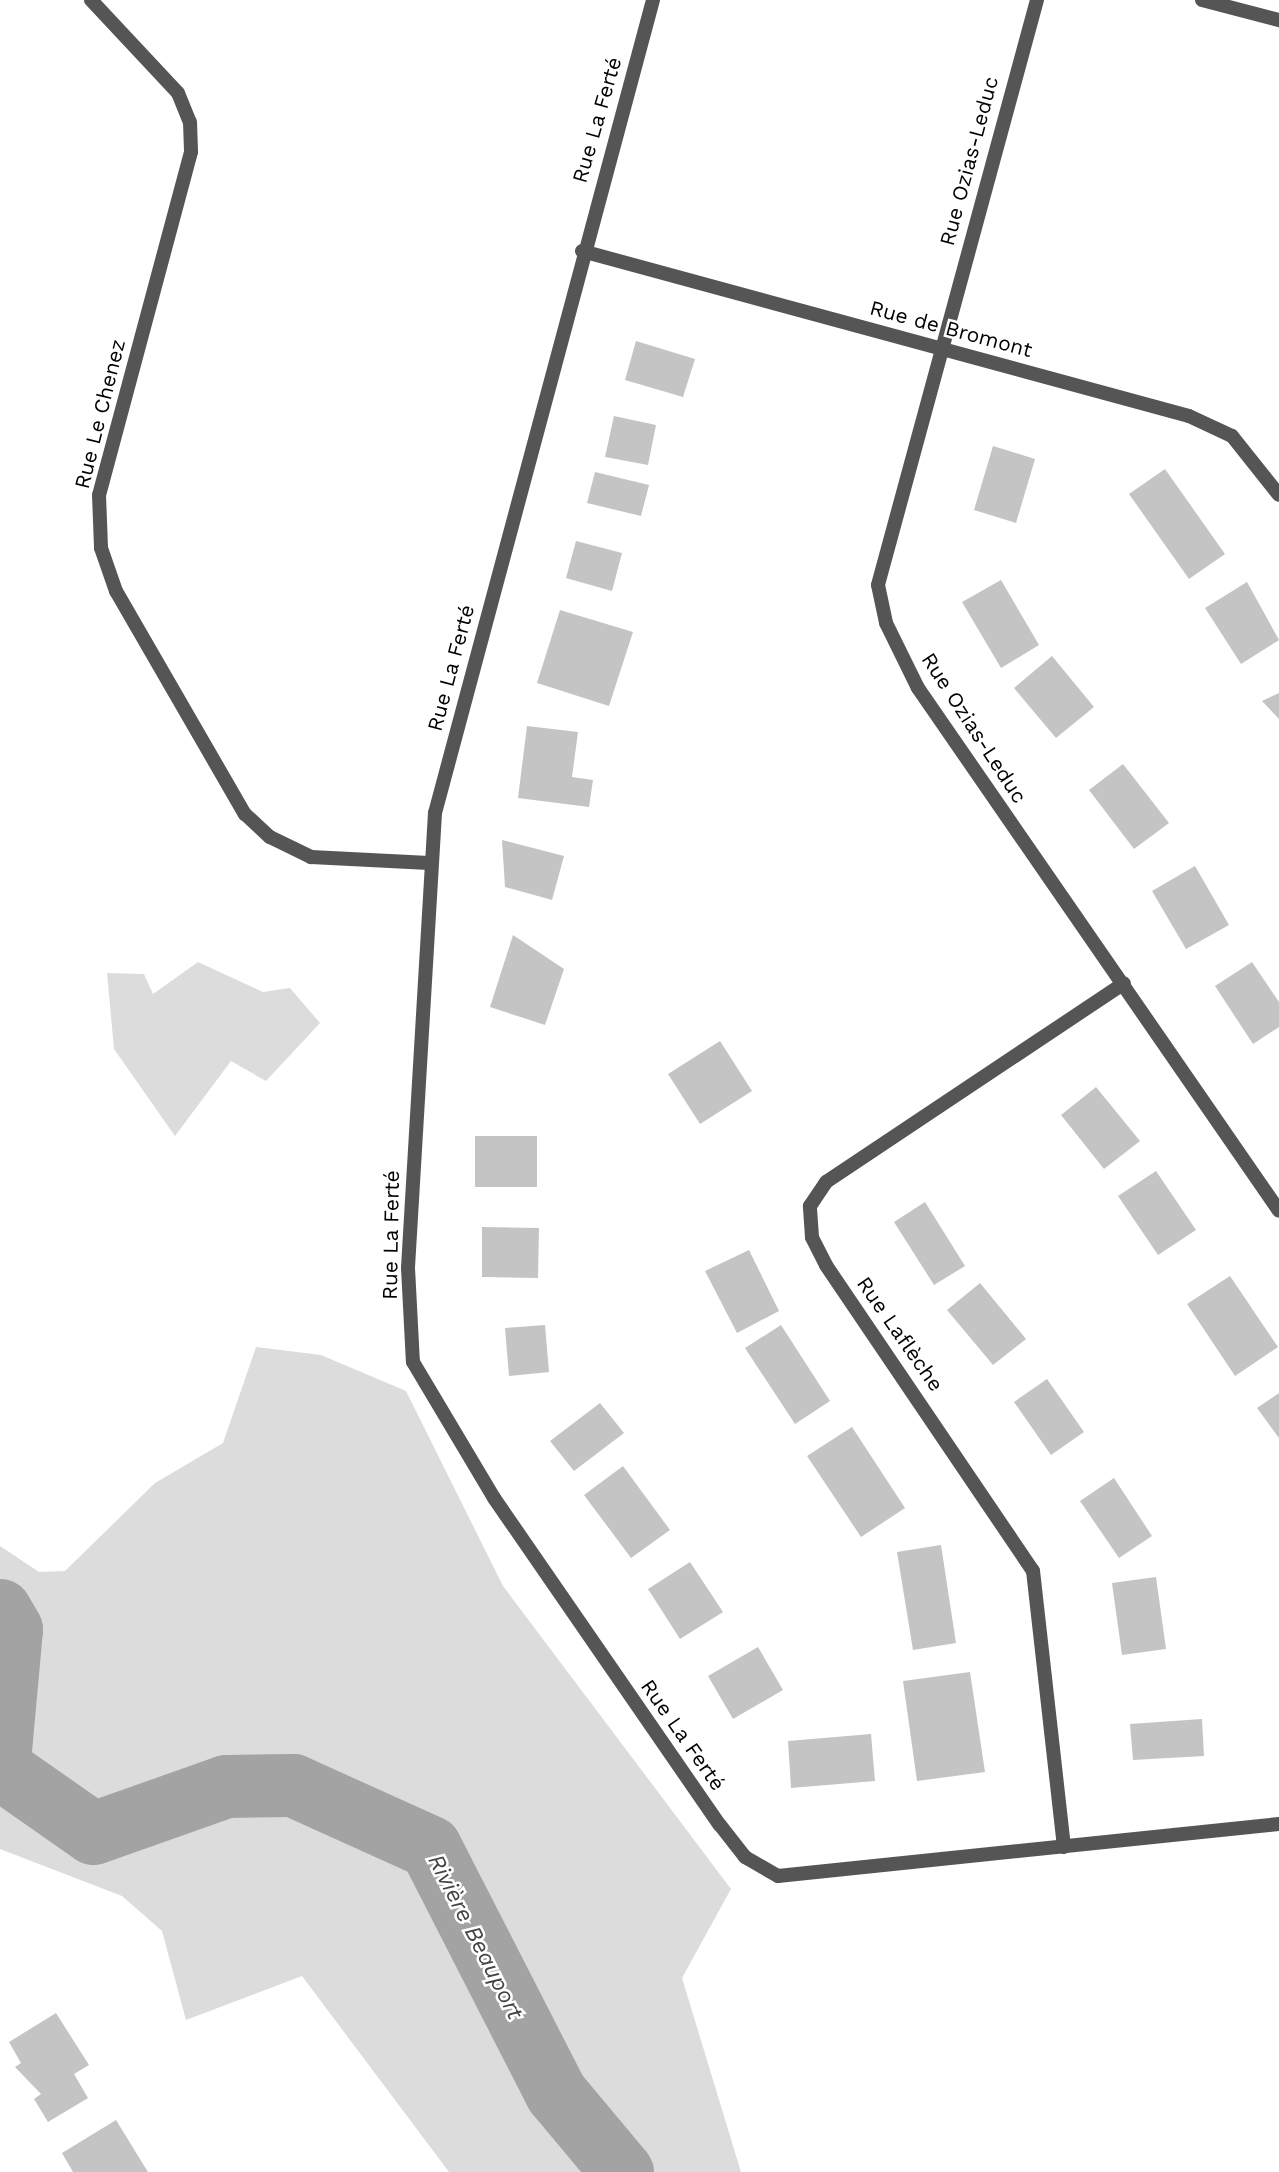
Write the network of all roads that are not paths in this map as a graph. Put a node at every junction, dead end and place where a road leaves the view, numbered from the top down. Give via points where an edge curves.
1 (92, 0) edge
2 (653, 0) edge
3 (1037, 0) edge
4 (1202, 0) edge
5 (1279, 20) edge
6 (582, 251) junction
7 (940, 348) junction
8 (1279, 495) edge
9 (429, 863) junction
10 (1124, 983) junction
11 (1279, 1211) edge
12 (1279, 1824) edge
13 (1064, 1847) junction

1 - 9 street, Rue Le Chenez via 178,93 190,122 191,152 99,495 101,548 116,591 245,814 270,837 311,856
2 - 6 street, Rue La Ferté
3 - 7 street, Rue Ozias-Leduc
4 - 5 street
6 - 7 street, Rue de Bromont
6 - 9 street, Rue La Ferté via 435,813
7 - 8 street, Rue de Bromont via 1189,416 1232,436
7 - 10 street, Rue Ozias-Leduc via 877,585 886,623 918,688
9 - 13 street, Rue La Ferté via 408,1268 413,1362 494,1498 745,1857 778,1876
10 - 11 street, Rue Ozias-Leduc
10 - 13 street, Rue Laflèche via 825,1182 810,1206 812,1237 826,1265 1033,1571
12 - 13 street, Rue La Ferté

